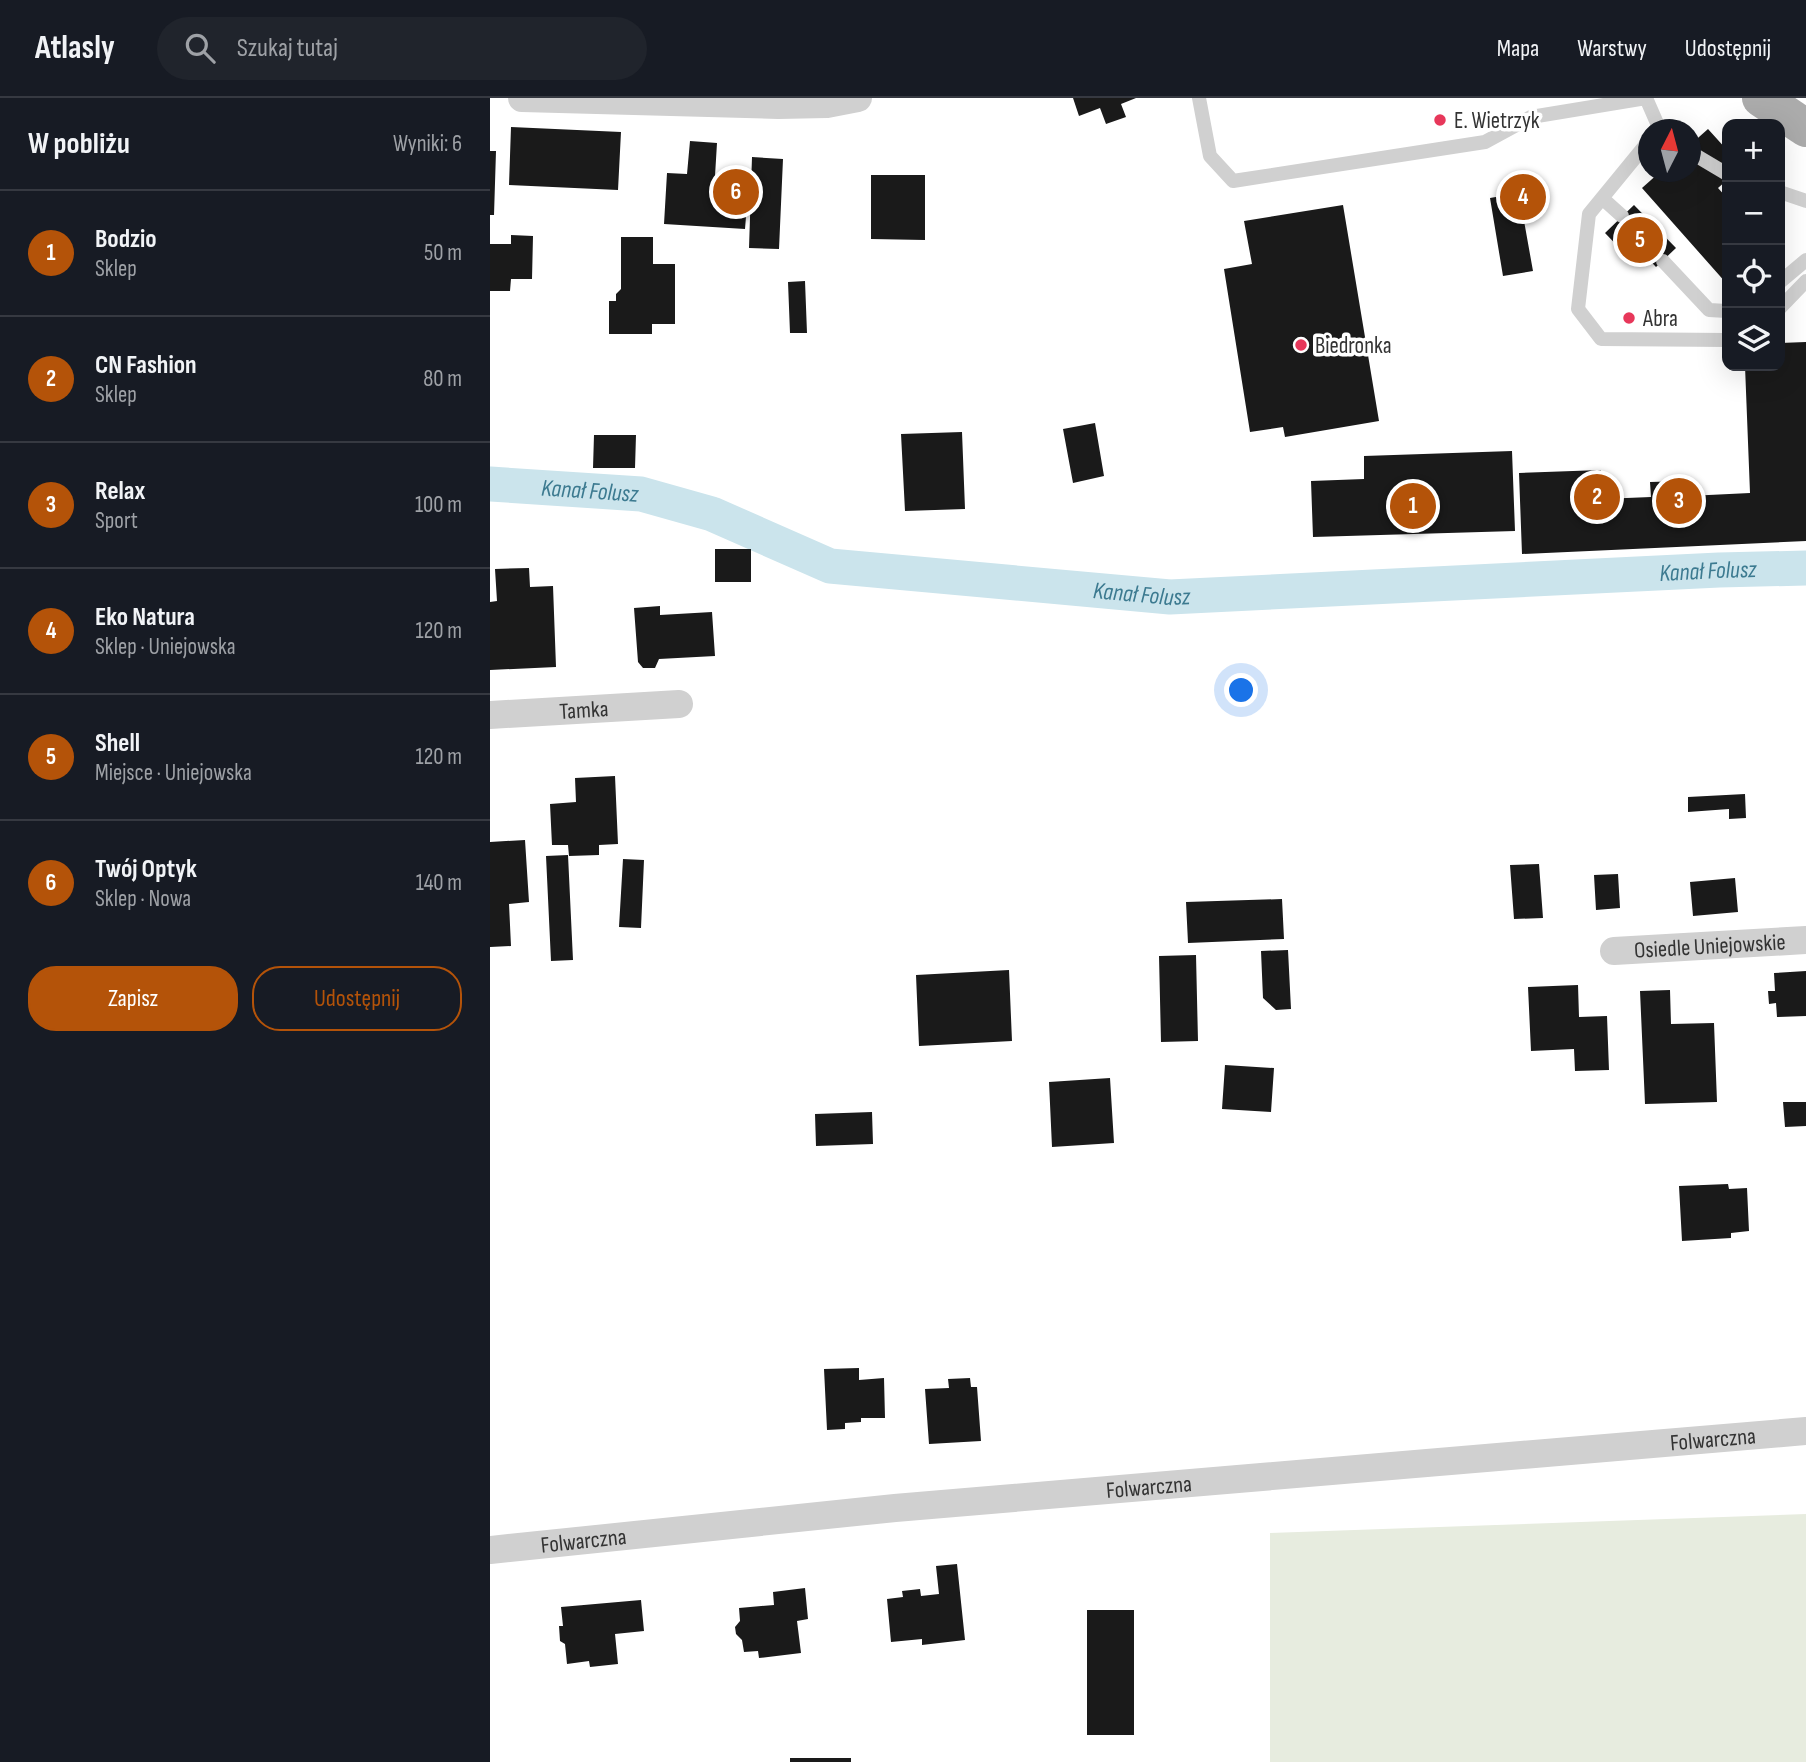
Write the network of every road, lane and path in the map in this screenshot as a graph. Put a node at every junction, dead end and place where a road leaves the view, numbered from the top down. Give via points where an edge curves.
1 (522, 98) edge
2 (858, 98) edge
3 (1199, 98) edge
4 (1646, 98) edge
5 (1761, 98) edge
6 (1655, 119) edge
7 (1806, 128) edge
8 (1638, 154) edge
9 (1701, 159) edge
10 (1722, 171) edge
11 (1785, 194) edge
12 (1602, 198) junction
13 (1806, 201) edge
14 (1622, 216) dead end
15 (1806, 260) edge
16 (1663, 261) dead end
17 (1785, 278) edge
18 (1806, 281) edge
19 (1785, 303) edge
20 (1722, 311) edge
21 (1722, 340) edge
22 (679, 704) dead end
23 (490, 715) edge
24 (1806, 940) edge
25 (1614, 951) dead end
26 (1806, 1431) edge
27 (490, 1550) edge

1 - 2 street via 778,105
3 - 4 lane via 1210,156 1233,181 1485,142 1531,117
4 - 6 lane
5 - 7 main road
8 - 12 lane
9 - 10 lane
11 - 13 lane
12 - 14 lane
12 - 21 lane via 1589,214 1578,309 1601,339
15 - 17 lane
16 - 20 lane via 1709,310
18 - 19 lane
22 - 23 street, Tamka
24 - 25 street, Osiedle Uniejowskie
26 - 27 street, Folwarczna via 895,1508

